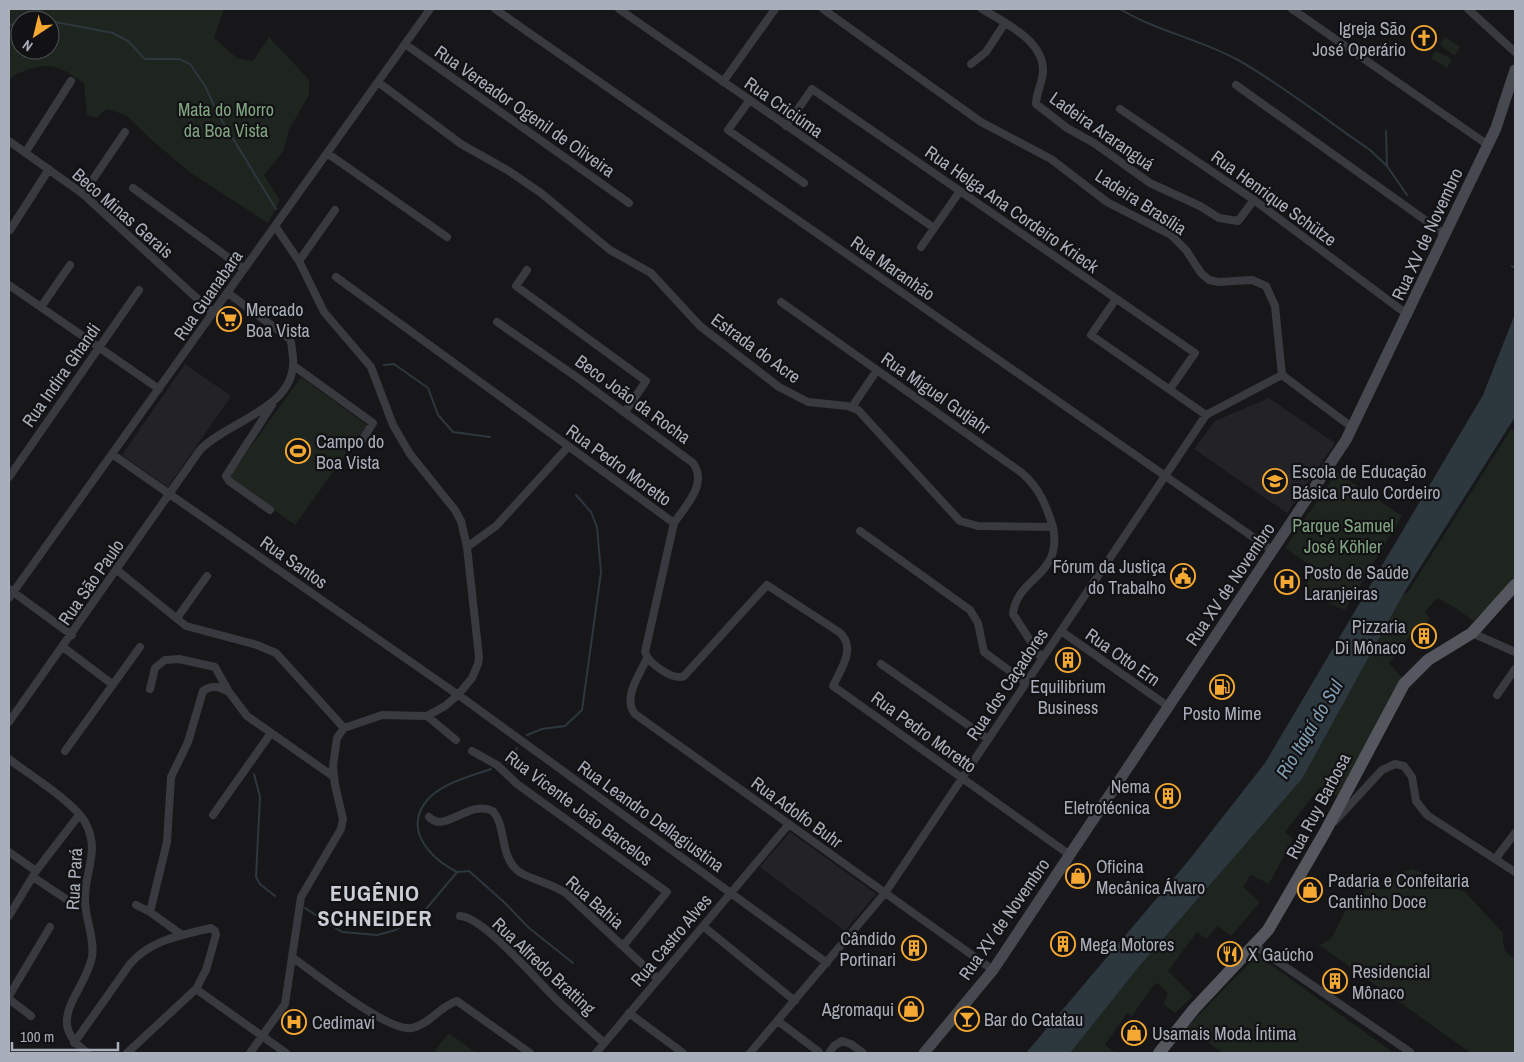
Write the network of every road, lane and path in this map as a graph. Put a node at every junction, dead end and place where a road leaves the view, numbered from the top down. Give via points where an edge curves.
1 (430, 9) edge
2 (496, 9) edge
3 (619, 9) edge
4 (775, 9) edge
5 (823, 9) edge
6 (982, 9) edge
7 (1292, 9) edge
8 (1468, 9) edge
9 (1004, 23) junction
10 (405, 44) junction
11 (1515, 52) edge
12 (971, 64) dead end
13 (1515, 70) edge
14 (71, 81) dead end
15 (378, 82) junction
16 (723, 82) junction
17 (1236, 85) dead end
18 (749, 101) junction
19 (1120, 109) dead end
20 (786, 126) junction
21 (125, 132) dead end
22 (9, 141) edge
23 (1488, 145) junction
24 (25, 153) junction
25 (327, 153) junction
26 (49, 169) junction
27 (804, 183) dead end
28 (133, 188) dead end
29 (960, 191) junction
30 (83, 194) junction
31 (1254, 200) junction
32 (629, 203) dead end
33 (335, 210) dead end
34 (275, 226) junction
35 (934, 228) junction
36 (10, 230) edge
37 (1446, 235) junction
38 (446, 237) dead end
39 (921, 247) dead end
40 (299, 261) junction
41 (70, 265) dead end
42 (244, 269) junction
43 (527, 270) dead end
44 (336, 278) dead end
45 (9, 285) edge
46 (139, 290) dead end
47 (228, 293) junction
48 (1116, 299) junction
49 (781, 302) dead end
50 (41, 307) junction
51 (213, 313) junction
52 (1408, 315) junction
53 (497, 322) dead end
54 (99, 347) junction
55 (294, 366) junction
56 (877, 370) junction
57 (1282, 374) junction
58 (159, 389) junction
59 (1170, 389) junction
60 (276, 399) junction
61 (852, 407) junction
62 (625, 412) junction
63 (1206, 414) junction
64 (1353, 428) junction
65 (362, 440) dead end
66 (568, 447) junction
67 (112, 454) junction
68 (1165, 476) junction
69 (9, 477) edge
70 (170, 493) junction
71 (270, 510) dead end
72 (674, 523) junction
73 (1053, 527) junction
74 (860, 531) dead end
75 (467, 547) junction
76 (1273, 551) junction
77 (117, 570) junction
78 (207, 576) dead end
79 (1515, 585) edge
80 (10, 593) edge
81 (177, 618) junction
82 (1060, 631) junction
83 (1472, 632) junction
84 (72, 635) junction
85 (64, 647) junction
86 (140, 647) dead end
87 (1515, 652) edge
88 (648, 658) junction
89 (1042, 659) junction
90 (881, 664) dead end
91 (1515, 669) edge
92 (1026, 683) junction
93 (112, 684) junction
94 (150, 688) dead end
95 (229, 692) junction
96 (458, 695) junction
97 (1497, 695) dead end
98 (1169, 707) junction
99 (426, 716) junction
100 (9, 722) edge
101 (344, 728) junction
102 (271, 733) junction
103 (988, 739) junction
104 (456, 740) dead end
105 (65, 751) dead end
106 (472, 751) dead end
107 (9, 759) edge
108 (334, 777) junction
109 (962, 778) junction
110 (79, 815) junction
111 (213, 815) dead end
112 (428, 817) dead end
113 (788, 824) junction
114 (1326, 832) junction
115 (1515, 833) edge
116 (9, 852) edge
117 (1070, 855) junction
118 (1496, 858) junction
119 (1515, 872) edge
120 (34, 874) junction
121 (731, 892) junction
122 (885, 893) junction
123 (72, 903) dead end
124 (136, 905) dead end
125 (150, 912) junction
126 (9, 916) edge
127 (460, 916) dead end
128 (703, 926) junction
129 (50, 927) dead end
130 (182, 935) junction
131 (623, 946) junction
132 (1255, 946) junction
133 (292, 956) junction
134 (827, 963) junction
135 (993, 970) junction
136 (658, 980) junction
137 (196, 989) junction
138 (9, 997) edge
139 (795, 1001) junction
140 (629, 1013) junction
141 (31, 1016) dead end
142 (778, 1021) junction
143 (263, 1037) junction
144 (74, 1043) junction
145 (604, 1043) junction
146 (753, 1052) edge
147 (819, 1052) dead end
148 (1410, 1052) dead end
149 (88, 1053) edge
150 (127, 1053) edge
151 (250, 1053) edge
152 (286, 1053) edge
153 (530, 1053) edge
154 (596, 1053) edge
155 (683, 1053) edge
156 (829, 1053) edge
157 (863, 1053) edge
158 (924, 1053) edge
159 (1159, 1053) edge

1 - 10 street, Rua Guanabara
2 - 68 street, Rua Maranhão
3 - 16 street, Rua Criciúma
4 - 16 street
5 - 57 street, Ladeira Brasília via 974,117 1051,159 1116,207 1171,235 1209,280 1252,280 1266,286 1275,306
6 - 9 street, Ladeira Araranguá
7 - 23 street
8 - 11 street
9 - 12 street via 986,52
9 - 31 street, Ladeira Araranguá via 1032,44 1041,56 1043,71 1036,104 1046,113 1150,183 1219,218 1238,221
10 - 15 street, Rua Guanabara
10 - 32 street, Rua Vereador Ogenil de Oliveira
13 - 23 main road, Rua XV de Novembro
14 - 24 street
15 - 25 street, Rua Guanabara
15 - 61 street, Estrada do Acre via 461,144 541,193 602,245 650,273 700,326 779,387 808,402
16 - 18 street, Rua Criciúma
17 - 37 street
18 - 20 street, Rua Criciúma
18 - 27 street via 728,130
19 - 31 street, Rua Henrique Schütze
20 - 29 street, Rua Helga Ana Cordeiro Krieck via 812,89
20 - 35 street, Rua Criciúma
21 - 30 street
22 - 24 street, Beco Minas Gerais
23 - 37 main road, Rua XV de Novembro
24 - 26 street, Beco Minas Gerais
25 - 34 street, Rua Guanabara
25 - 38 street
26 - 30 street, Beco Minas Gerais
26 - 36 street
28 - 42 street
29 - 35 street
29 - 48 street, Rua Helga Ana Cordeiro Krieck
30 - 51 street, Beco Minas Gerais
31 - 52 street, Rua Henrique Schütze
33 - 40 street
34 - 40 street
34 - 42 street, Rua Guanabara
35 - 39 street
37 - 52 main road, Rua XV de Novembro
40 - 75 street via 324,312 371,367 389,416 404,444 458,515
41 - 50 street
42 - 47 street, Rua Guanabara
43 - 62 street via 516,286 646,381
44 - 66 street, Rua Pedro Moretto
45 - 50 street
46 - 54 street, Rua Indira Ghandi
47 - 51 street, Rua Guanabara
47 - 55 street via 290,339
48 - 59 street, Rua Helga Ana Cordeiro Krieck via 1195,353
48 - 59 street via 1091,335
49 - 56 street, Rua Miguel Gutjahr
50 - 54 street
51 - 58 street, Rua Guanabara
52 - 64 main road, Rua XV de Novembro
53 - 62 street, Beco João da Rocha
54 - 58 street
54 - 69 street, Rua Indira Ghandi
55 - 60 street via 289,383
55 - 65 street via 373,423
56 - 61 street
56 - 73 street, Rua Miguel Gutjahr via 1027,477 1044,499
57 - 63 street, Rua dos Caçadores
57 - 64 street
58 - 67 street, Rua Guanabara
59 - 63 street
60 - 70 street, Rua São Paulo via 216,436 195,457
60 - 71 street via 226,476
61 - 73 street via 869,419 960,521 978,526
62 - 72 street, Beco João da Rocha via 689,458 698,469 699,485
63 - 68 street, Rua dos Caçadores
64 - 76 main road, Rua XV de Novembro
66 - 72 street, Rua Pedro Moretto
66 - 75 street via 496,526
67 - 70 street, Rua Santos
67 - 80 street, Rua Guanabara
68 - 76 street, Rua Maranhão
68 - 82 street, Rua dos Caçadores
70 - 77 street, Rua São Paulo
70 - 96 street, Rua Santos
72 - 88 street, Rua Pedro Moretto via 645,652
73 - 89 street via 1054,552 1022,594 1013,614
74 - 92 street via 970,610 978,623 984,652
75 - 96 street via 478,664 472,678
76 - 98 main road, Rua XV de Novembro
77 - 81 street
77 - 84 street, Rua São Paulo
78 - 81 street
79 - 83 main road, Rua Ruy Barbosa
80 - 84 street
81 - 101 street via 191,628 257,645 276,654
82 - 89 street, Rua dos Caçadores
82 - 98 street, Rua Otto Ern
83 - 87 street
83 - 114 main road, Rua Ruy Barbosa via 1428,660 1404,684
84 - 85 street, Rua São Paulo
85 - 93 street
85 - 100 street, Rua São Paulo
86 - 93 street
88 - 109 street, Rua Pedro Moretto via 673,676 684,676 767,585 846,639 848,650 834,686
88 - 113 street, Rua Adolfo Buhr via 629,699 635,714
89 - 92 street, Rua dos Caçadores
90 - 103 street
91 - 97 street
92 - 103 street, Rua dos Caçadores
93 - 105 street
94 - 95 street via 155,668 171,659 215,667
95 - 102 street via 247,716
95 - 125 street via 211,687 200,696 188,742 169,785 167,842
96 - 99 street
96 - 121 street, Rua Leandro Dellagiustina
98 - 117 main road, Rua XV de Novembro
99 - 101 street via 382,715
99 - 104 street
101 - 108 street via 335,745
102 - 108 street
102 - 111 street
103 - 109 street, Rua dos Caçadores
106 - 131 street, Rua Vicente João Barcelos via 497,765 517,784 667,892
107 - 110 street, Rua Pará
108 - 133 street via 343,824 300,896
109 - 117 street, Rua Pedro Moretto
109 - 122 street, Rua dos Caçadores
110 - 120 street
110 - 144 street, Rua Pará via 89,831 92,849 84,901 92,954 67,1013 68,1030
112 - 131 street, Rua Bahia via 440,823 473,808 493,811 499,822 505,851 517,870 560,888
113 - 121 street, Rua Castro Alves
113 - 122 street, Rua Adolfo Buhr
114 - 118 street via 1376,775 1395,764 1409,771 1416,801 1427,815
114 - 132 main road, Rua Ruy Barbosa via 1268,930
115 - 118 street
116 - 120 street
117 - 135 main road, Rua XV de Novembro
118 - 119 street
120 - 123 street
120 - 126 street
121 - 128 street, Rua Castro Alves
121 - 134 street, Rua Leandro Dellagiustina
122 - 134 street, Rua dos Caçadores
122 - 135 street, Rua Adolfo Buhr
124 - 125 street
125 - 130 street
127 - 145 street, Rua Alfredo Bratting via 470,919 510,952
128 - 136 street, Rua Castro Alves
128 - 139 street
129 - 138 street
130 - 137 street via 211,928 215,931 206,970
130 - 144 street via 148,948 134,959
131 - 136 street, Rua Bahia
132 - 148 street
132 - 159 main road, Rua Ruy Barbosa via 1194,1009
133 - 143 street via 285,1004
133 - 153 street via 392,1024 410,1029 457,1001
134 - 139 street, Rua dos Caçadores
135 - 158 main road, Rua XV de Novembro
136 - 140 street, Rua Castro Alves
137 - 143 street
137 - 150 street
138 - 141 street
139 - 142 street, Rua dos Caçadores
140 - 145 street, Rua Castro Alves
140 - 155 street
142 - 146 street, Rua dos Caçadores
142 - 147 street
143 - 151 street
143 - 152 street
144 - 149 street
145 - 154 street, Rua Castro Alves
156 - 157 street via 842,1041

